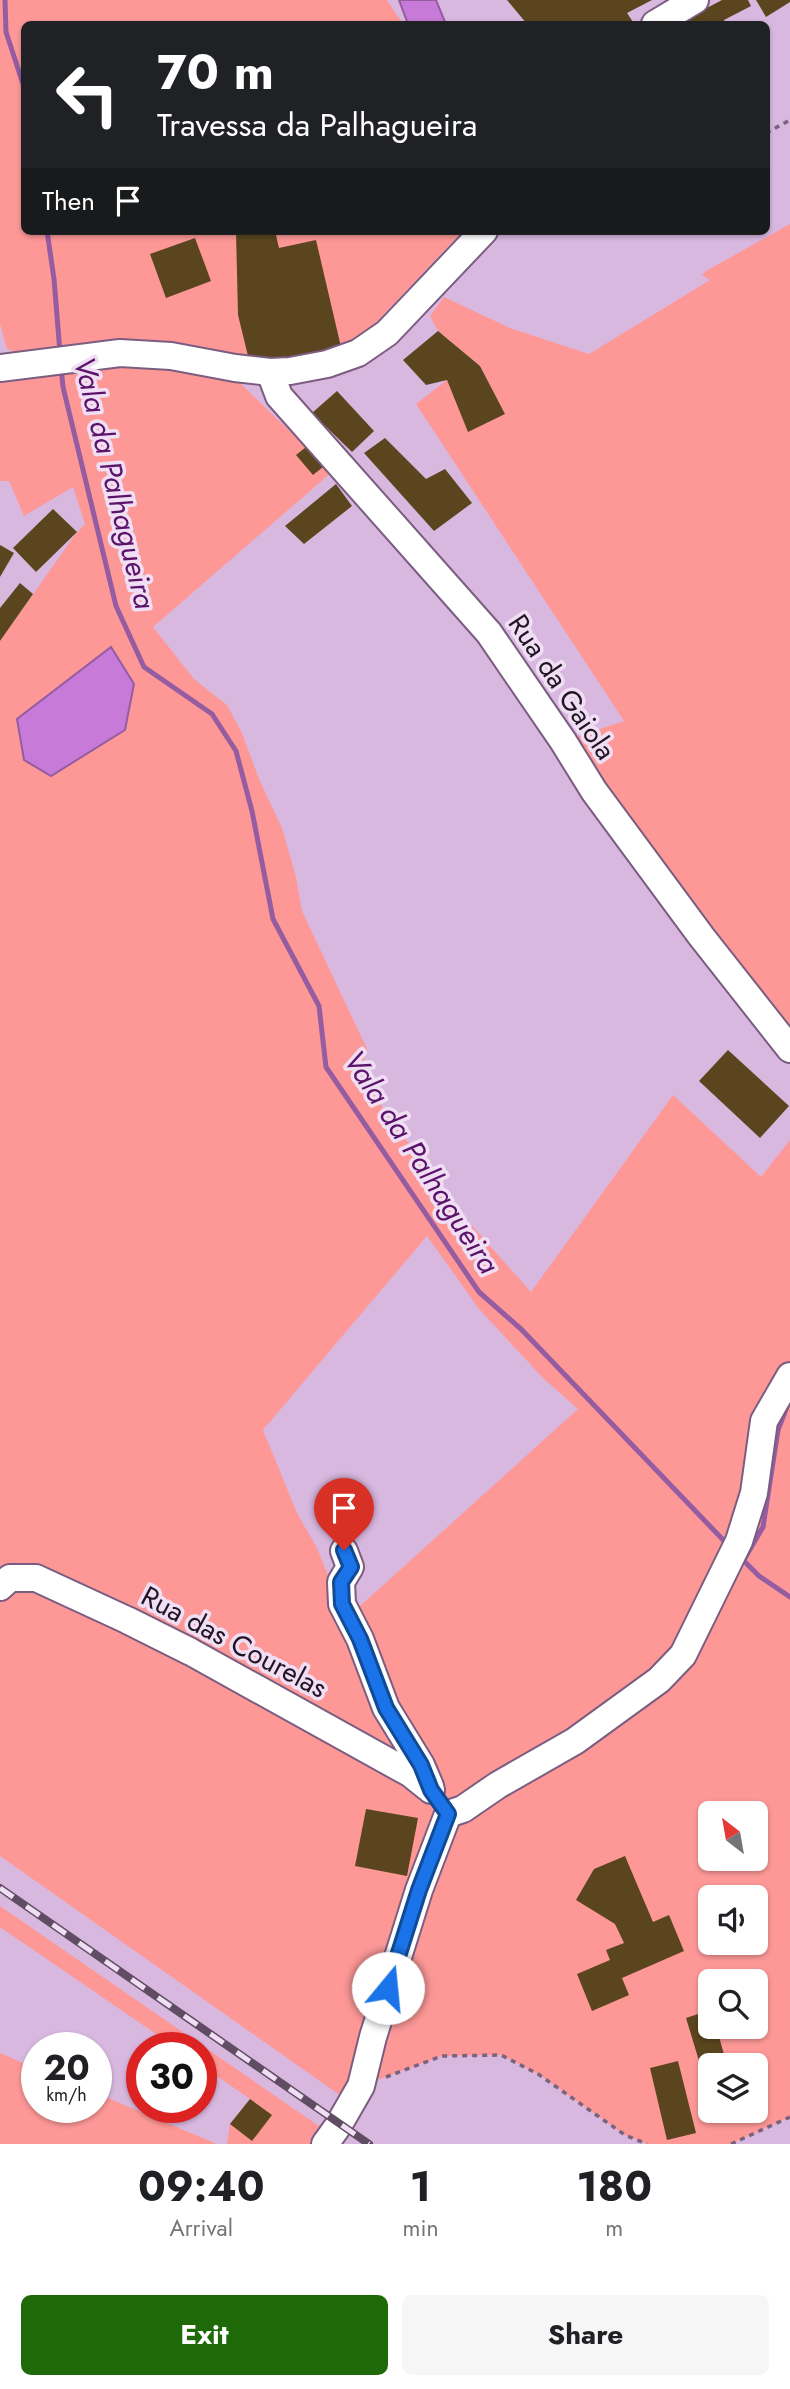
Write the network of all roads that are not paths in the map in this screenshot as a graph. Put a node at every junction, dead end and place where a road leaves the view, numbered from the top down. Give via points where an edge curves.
1 (695, 0) edge
2 (660, 21) edge
3 (480, 235) edge
4 (0, 368) edge
5 (270, 372) junction
6 (790, 1049) edge
7 (790, 1377) edge
8 (344, 1550) dead end
9 (0, 1587) edge
10 (431, 1790) junction
11 (448, 1814) junction
12 (325, 2144) edge

1 - 2 street
3 - 5 street via 371,345 327,364
4 - 5 street via 108,353 143,353
5 - 6 street, Rua da Gaiola via 279,396 489,633 594,790
7 - 11 street via 764,1421 754,1493 735,1547 683,1655 659,1680 575,1741
8 - 10 street via 351,1567 341,1582 342,1604 386,1708
9 - 10 street, Rua das Courelas via 10,1578 36,1578 106,1610 191,1652 411,1774
10 - 11 street
11 - 12 street via 419,1890 361,2086

